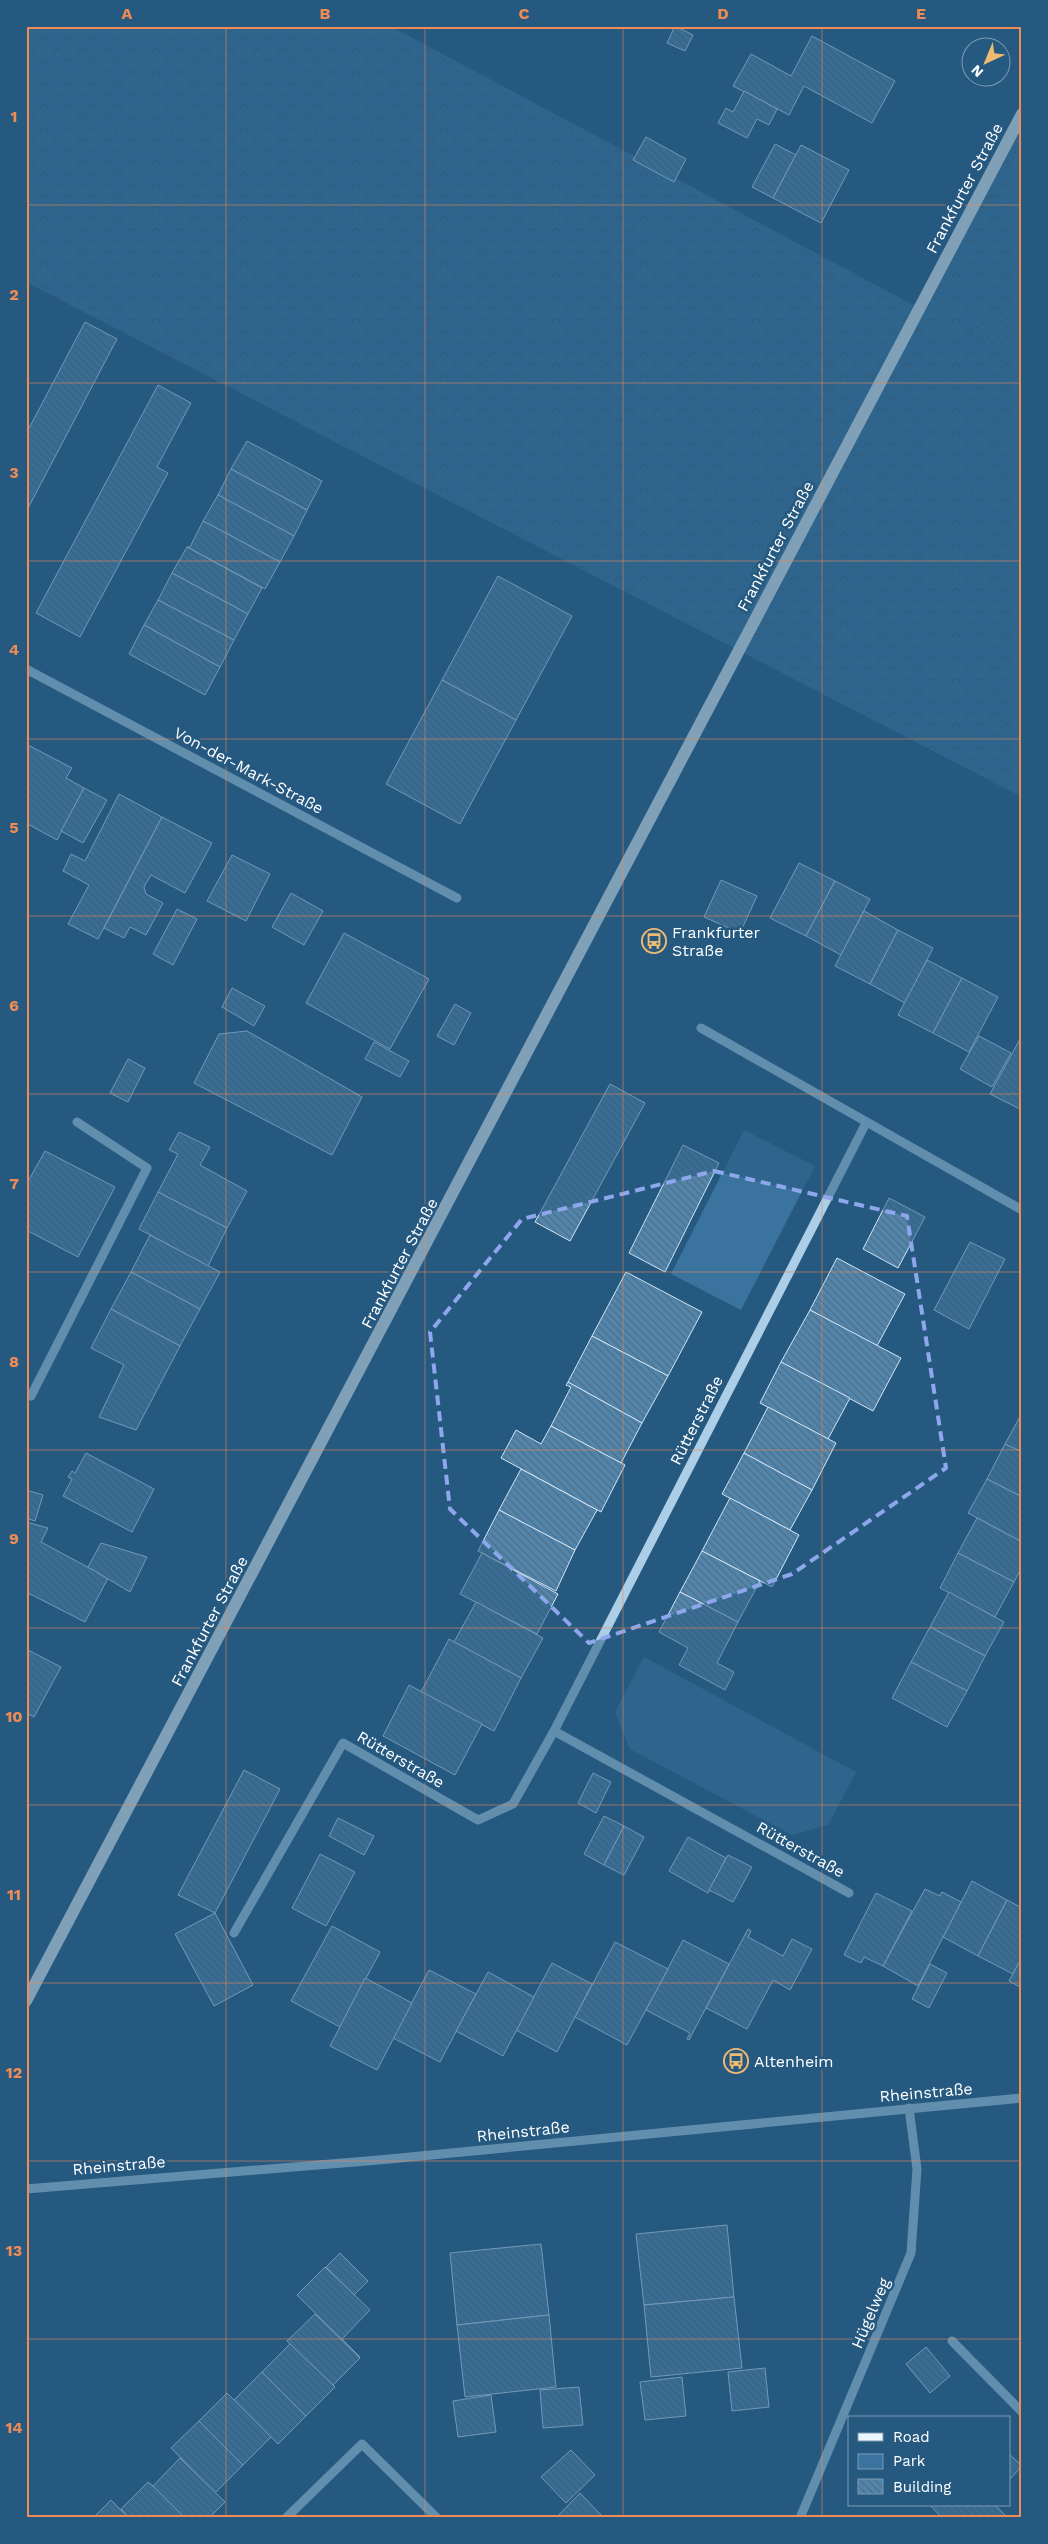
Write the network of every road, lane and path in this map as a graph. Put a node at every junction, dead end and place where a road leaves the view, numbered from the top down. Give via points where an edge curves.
1 (1022, 114) edge
2 (26, 669) edge
3 (457, 898) dead end
4 (701, 1028) dead end
5 (77, 1122) dead end
6 (866, 1123) junction
7 (1022, 1210) edge
8 (29, 1395) edge
9 (554, 1732) junction
10 (849, 1893) dead end
11 (234, 1933) dead end
12 (26, 2001) edge
13 (1022, 2098) edge
14 (909, 2108) junction
15 (26, 2189) edge
16 (952, 2342) dead end
17 (1022, 2412) edge
18 (286, 2518) edge
19 (437, 2518) edge
20 (800, 2518) edge

1 - 12 main road, Frankfurter Straße
2 - 3 street, Von-der-Mark-Straße
4 - 6 street
5 - 8 street via 147,1168
6 - 7 street
6 - 9 street, Rütterstraße
9 - 10 street, Rütterstraße
9 - 11 street, Rütterstraße via 513,1804 478,1820 343,1742
13 - 14 street, Rheinstraße
14 - 15 street, Rheinstraße via 379,2160
14 - 20 street, Hügelweg via 917,2169 911,2254
16 - 17 street
18 - 19 street via 362,2444

